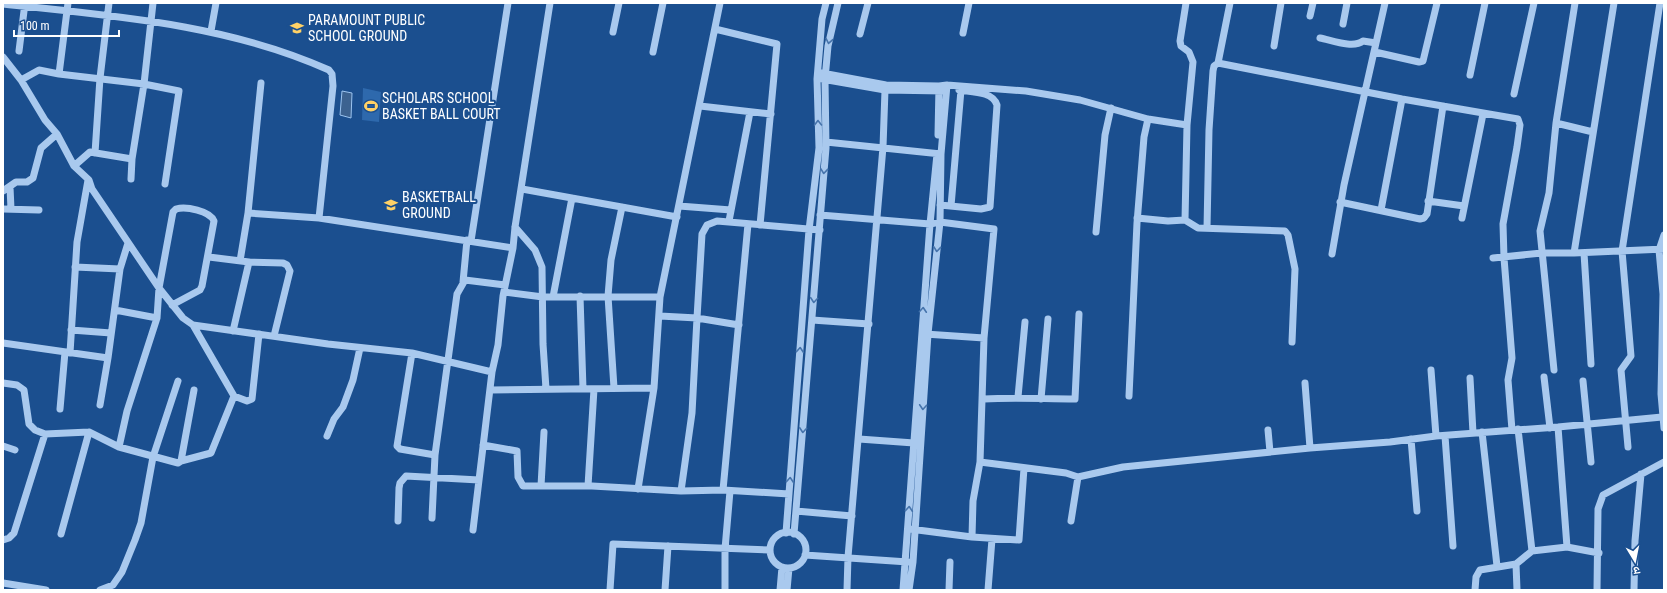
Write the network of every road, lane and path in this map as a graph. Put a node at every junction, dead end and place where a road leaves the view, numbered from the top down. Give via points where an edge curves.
1 (68, 3) edge
2 (109, 3) edge
3 (153, 3) edge
4 (216, 3) edge
5 (508, 3) edge
6 (550, 3) edge
7 (619, 3) edge
8 (663, 3) edge
9 (720, 3) edge
10 (826, 3) edge
11 (838, 3) edge
12 (868, 3) edge
13 (969, 3) edge
14 (1186, 3) edge
15 (1230, 3) edge
16 (1282, 3) edge
17 (1313, 3) edge
18 (1347, 3) edge
19 (1385, 3) edge
20 (1437, 3) edge
21 (1485, 3) edge
22 (1534, 3) edge
23 (1575, 3) edge
24 (1614, 3) edge
25 (1660, 3) edge
26 (3, 4) edge
27 (25, 5) edge
28 (67, 11) junction
29 (108, 16) junction
30 (1310, 16) dead end
31 (150, 22) junction
32 (1343, 24) dead end
33 (715, 29) junction
34 (211, 31) junction
35 (613, 32) dead end
36 (963, 33) dead end
37 (860, 34) dead end
38 (1320, 38) dead end
39 (1376, 43) junction
40 (1274, 46) dead end
41 (19, 51) dead end
42 (653, 52) dead end
43 (1375, 52) junction
44 (3, 57) edge
45 (1218, 64) junction
46 (59, 74) junction
47 (1470, 75) dead end
48 (821, 76) junction
49 (100, 78) junction
50 (21, 80) junction
51 (261, 83) dead end
52 (144, 84) junction
53 (944, 88) junction
54 (885, 90) junction
55 (961, 90) junction
56 (1364, 92) junction
57 (1514, 94) dead end
58 (1402, 99) junction
59 (700, 106) junction
60 (1443, 106) junction
61 (1111, 108) junction
62 (750, 112) junction
63 (771, 114) junction
64 (1483, 114) junction
65 (1148, 119) junction
66 (1556, 123) junction
67 (1187, 125) junction
68 (1594, 132) junction
69 (57, 134) junction
70 (826, 142) junction
71 (883, 148) junction
72 (95, 153) junction
73 (939, 153) junction
74 (132, 159) junction
75 (74, 166) junction
76 (131, 179) dead end
77 (88, 180) junction
78 (164, 184) dead end
79 (10, 187) junction
80 (522, 188) junction
81 (3, 191) edge
82 (572, 198) junction
83 (1428, 201) junction
84 (1340, 202) junction
85 (940, 205) junction
86 (679, 206) junction
87 (951, 206) junction
88 (1464, 206) junction
89 (622, 207) junction
90 (3, 209) edge
91 (11, 209) junction
92 (39, 210) dead end
93 (731, 210) junction
94 (1381, 210) junction
95 (248, 213) junction
96 (820, 215) junction
97 (676, 217) junction
98 (319, 218) junction
99 (1137, 218) junction
100 (1462, 218) dead end
101 (876, 220) junction
102 (1186, 220) junction
103 (729, 221) junction
104 (940, 222) junction
105 (748, 224) junction
106 (930, 224) junction
107 (760, 225) junction
108 (515, 227) junction
109 (1207, 228) junction
110 (809, 230) junction
111 (820, 230) junction
112 (1096, 232) dead end
113 (1664, 235) edge
114 (469, 241) junction
115 (128, 243) junction
116 (513, 248) junction
117 (1662, 249) edge
118 (1622, 252) junction
119 (1542, 253) junction
120 (1574, 253) junction
121 (1584, 253) junction
122 (1332, 254) dead end
123 (209, 257) junction
124 (1492, 258) dead end
125 (1504, 258) junction
126 (240, 261) junction
127 (248, 262) junction
128 (75, 266) junction
129 (120, 270) junction
130 (463, 282) junction
131 (159, 288) junction
132 (504, 288) junction
133 (1664, 294) edge
134 (580, 296) junction
135 (608, 296) junction
136 (543, 297) junction
137 (553, 297) junction
138 (660, 297) junction
139 (172, 304) junction
140 (114, 310) junction
141 (1079, 314) dead end
142 (660, 316) junction
143 (157, 318) junction
144 (697, 318) junction
145 (1048, 319) dead end
146 (812, 320) junction
147 (1025, 322) dead end
148 (869, 324) junction
149 (193, 325) junction
150 (739, 325) junction
151 (71, 330) junction
152 (233, 331) junction
153 (112, 333) junction
154 (259, 334) junction
155 (925, 334) junction
156 (274, 336) junction
157 (984, 338) junction
158 (1292, 342) dead end
159 (3, 343) edge
160 (360, 348) junction
161 (67, 352) junction
162 (412, 353) junction
163 (108, 358) junction
164 (448, 362) junction
165 (1591, 364) dead end
166 (1432, 370) dead end
167 (1554, 370) dead end
168 (492, 372) junction
169 (1544, 377) dead end
170 (1470, 378) dead end
171 (178, 381) dead end
172 (1583, 381) dead end
173 (3, 383) edge
174 (1306, 383) dead end
175 (614, 388) junction
176 (654, 388) junction
177 (546, 389) junction
178 (583, 389) junction
179 (594, 389) junction
180 (194, 390) dead end
181 (490, 390) junction
182 (1662, 394) edge
183 (234, 396) junction
184 (1129, 396) dead end
185 (1018, 397) junction
186 (984, 399) junction
187 (1041, 399) junction
188 (100, 406) dead end
189 (60, 409) dead end
190 (1662, 417) junction
191 (1626, 421) junction
192 (1587, 424) junction
193 (1558, 427) junction
194 (1550, 428) junction
195 (1664, 428) edge
196 (1268, 430) dead end
197 (1515, 430) junction
198 (89, 432) junction
199 (544, 432) dead end
200 (1482, 432) junction
201 (1473, 433) junction
202 (45, 434) junction
203 (327, 436) dead end
204 (1436, 436) junction
205 (1445, 436) junction
206 (859, 439) junction
207 (1411, 439) junction
208 (914, 443) junction
209 (484, 445) junction
210 (3, 446) edge
211 (119, 447) junction
212 (1628, 447) dead end
213 (1310, 448) junction
214 (15, 450) dead end
215 (1270, 452) junction
216 (434, 455) junction
217 (153, 457) junction
218 (181, 461) junction
219 (980, 462) junction
220 (1591, 462) dead end
221 (1664, 462) edge
222 (1024, 468) junction
223 (1641, 474) junction
224 (1078, 477) junction
225 (434, 478) junction
226 (479, 480) junction
227 (541, 486) junction
228 (588, 486) junction
229 (638, 489) junction
230 (723, 490) junction
231 (681, 491) junction
232 (730, 491) junction
233 (789, 494) junction
234 (796, 511) junction
235 (1417, 511) dead end
236 (852, 516) junction
237 (432, 518) dead end
238 (398, 521) dead end
239 (1071, 521) dead end
240 (911, 529) junction
241 (473, 530) dead end
242 (790, 533) junction
243 (61, 534) dead end
244 (972, 537) junction
245 (992, 539) junction
246 (3, 540) edge
247 (668, 546) junction
248 (1453, 546) dead end
249 (1567, 547) junction
250 (725, 550) junction
251 (770, 550) junction
252 (1532, 551) junction
253 (1599, 553) junction
254 (805, 555) junction
255 (848, 557) junction
256 (909, 562) junction
257 (950, 562) dead end
258 (1516, 564) junction
259 (1497, 566) junction
260 (785, 568) junction
261 (3, 583) edge
262 (112, 588) edge
263 (46, 590) edge
264 (100, 590) edge
265 (610, 590) edge
266 (665, 590) edge
267 (725, 590) edge
268 (780, 590) edge
269 (787, 590) edge
270 (847, 590) edge
271 (903, 590) edge
272 (909, 590) edge
273 (949, 590) edge
274 (988, 590) edge
275 (1476, 590) edge
276 (1517, 590) edge
277 (1597, 590) edge
278 (1634, 590) edge

1 - 28 street
2 - 29 street
3 - 31 street
4 - 34 street
5 - 114 street
6 - 80 street
7 - 35 street
8 - 42 street
9 - 33 street
10 - 48 street via 822,19
11 -> 48 street
12 - 37 street
13 - 36 street
14 - 67 street via 1180,41 1193,62
15 - 45 street
16 - 40 street
17 - 30 street
18 - 32 street
19 - 39 street
20 - 43 street via 1423,61
21 - 47 street
22 - 57 street
23 - 66 street
24 - 68 street
25 - 118 street
26 - 27 street
27 - 28 street
27 - 41 street
28 - 29 street
28 - 46 street
29 - 31 street
29 - 49 street
31 - 34 street
31 - 52 street
33 - 59 street
33 - 63 street via 777,44
34 - 98 street via 288,52 329,70 332,74 333,86
38 - 39 street via 1354,44 1363,41
39 - 43 street
43 - 56 street
44 - 50 street
45 - 56 street
45 - 109 street via 1212,72
46 - 49 street
46 - 50 street via 39,70
48 - 53 street via 886,85
48 - 54 street
48 - 70 street
110 -> 48 street via 819,148
49 - 52 street
49 - 72 street
50 - 69 street via 45,120
51 - 95 street
52 - 74 street
52 - 78 street via 179,91
53 - 54 street
53 - 55 street
53 - 61 street via 1026,91
53 - 73 street
54 - 71 street
55 - 87 street
55 - 87 street via 991,96 997,105 990,207 981,210
56 - 58 street
56 - 84 street
58 - 60 street
58 - 94 street
59 - 62 street
59 - 86 street
60 - 64 street
60 - 83 street
61 - 65 street
61 - 112 street via 1105,135
62 - 63 street
62 - 93 street
63 - 107 street
64 - 88 street
64 - 125 street via 1518,119 1520,125 1502,224
65 - 67 street
65 - 99 street via 1144,136
66 - 68 street
66 - 119 street via 1549,193 1540,231
67 - 102 street
68 - 120 street
69 - 75 street
69 - 79 street via 41,148 33,178 27,182 16,182
70 - 71 street
70 -> 96 street
71 - 73 street
71 - 101 street
72 - 74 street
72 - 75 street via 90,152
73 - 85 street
73 - 106 street
74 - 76 street
75 - 77 street
77 - 115 street
77 - 128 street via 76,242
79 - 81 street
79 - 91 street
80 - 82 street
80 - 108 street
82 - 89 street
82 - 137 street
83 - 88 street
83 - 94 street via 1426,214 1420,219
84 - 94 street
84 - 122 street
85 - 87 street
85 - 104 street
86 - 93 street
86 - 97 street
88 - 100 street
89 - 97 street
89 - 135 street via 611,260
90 - 91 street
91 - 92 street
93 - 103 street
95 - 98 street
95 - 126 street
96 - 101 street
96 - 111 street
97 - 138 street
98 - 114 street
99 - 102 street
99 - 184 street
101 - 106 street
101 - 148 street
102 - 109 street via 1198,228
103 - 105 street
103 - 144 street via 711,223 704,228
104 - 106 street
104 -> 155 street
104 - 157 street via 994,229
105 - 107 street
105 - 150 street
155 -> 106 street
107 - 110 street
108 - 116 street
108 - 136 street via 539,257 542,266
109 - 158 street via 1284,231 1288,235 1295,270
110 - 111 street
233 -> 110 street
111 -> 146 street
113 - 117 street
114 - 116 street
114 - 130 street
115 - 129 street
115 - 131 street
116 - 132 street
117 - 118 street
117 - 133 street
118 - 121 street
118 - 191 street via 1631,356 1621,370
119 - 120 street
119 - 125 street
119 - 167 street
120 - 121 street
121 - 165 street
123 - 126 street
123 - 131 street via 214,221 212,217 184,208 176,209 172,217
123 - 139 street via 200,290
124 - 125 street
125 - 197 street via 1512,358 1508,380
126 - 127 street
127 - 152 street
127 - 156 street via 283,263 290,271
128 - 129 street
128 - 151 street
129 - 140 street
130 - 132 street via 469,279
130 - 164 street via 456,300
131 - 139 street
131 - 143 street
132 - 136 street
132 - 168 street via 498,345
133 - 182 street
134 - 135 street
134 - 137 street
134 - 178 street
135 - 138 street
135 - 175 street
136 - 137 street
136 - 177 street
138 - 142 street
139 - 149 street via 183,318
140 - 143 street
140 - 153 street
141 - 187 street via 1075,398
142 - 144 street
142 - 176 street
143 - 211 street via 127,411
144 - 150 street
144 - 231 street via 692,413
145 - 187 street
146 - 148 street
146 -> 234 street
147 - 185 street
148 - 206 street
149 - 152 street
149 - 183 street
150 - 230 street
151 - 153 street
151 - 161 street
152 - 154 street
153 - 163 street
154 - 156 street
154 - 183 street via 252,399 247,401
155 - 157 street
155 - 208 street
155 -> 240 street
156 - 160 street
157 - 186 street
159 - 161 street
160 - 162 street
160 - 203 street via 353,380 343,407 334,419
161 - 163 street
161 - 189 street
162 - 164 street
162 - 216 street via 397,446 400,449
163 - 188 street
164 - 168 street
164 - 216 street
166 - 204 street
168 - 181 street
169 - 194 street
170 - 201 street
171 - 217 street
172 - 192 street
173 - 202 street via 17,385 24,390 29,424
174 - 213 street
175 - 176 street
175 - 179 street
176 - 229 street
177 - 178 street
177 - 181 street
178 - 179 street
179 - 228 street
180 - 218 street
181 - 209 street
182 - 190 street
183 - 218 street via 211,453
185 - 186 street
185 - 187 street
186 - 219 street
190 - 191 street
190 - 195 street
191 - 192 street
191 - 212 street
192 - 193 street
192 - 220 street
193 - 194 street
193 - 249 street
194 - 197 street
196 - 215 street
197 - 200 street
197 - 252 street
198 - 202 street
198 - 211 street
198 - 243 street
199 - 227 street
200 - 201 street
200 - 259 street
201 - 205 street
202 - 246 street via 14,532
204 - 205 street
204 - 207 street
205 - 248 street
206 - 208 street
206 - 236 street
207 - 213 street
207 - 235 street
240 -> 208 street
209 - 226 street
209 - 227 street via 517,451 518,481 523,486
210 - 214 street
211 - 217 street
213 - 215 street
215 - 224 street via 1123,467
216 - 225 street
217 - 218 street via 171,462
217 - 262 street via 141,523 122,572
219 - 222 street
219 - 244 street via 973,501
221 - 223 street
222 - 224 street
222 - 245 street via 1019,540
223 - 253 street via 1602,495 1598,509
223 - 278 street via 1634,541
224 - 239 street
225 - 226 street
225 - 237 street
225 - 238 street via 412,475 403,479 399,488
226 - 241 street
227 - 228 street
228 - 229 street
229 - 231 street
230 - 231 street
230 - 232 street
232 - 233 street
232 - 250 street
233 - 242 street
234 - 236 street
234 - 242 street
236 - 255 street
240 - 244 street
240 - 256 street
242 - 251 street via 774,538
242 - 254 street via 804,542
244 - 245 street
245 - 274 street
247 - 250 street
247 - 265 street via 613,544
247 - 266 street
249 - 252 street
249 - 253 street
250 - 251 street
250 - 267 street
251 - 260 street via 773,561
252 - 258 street
253 - 277 street
254 - 255 street
254 - 260 street via 799,564
255 - 256 street
255 - 270 street
256 - 271 street
256 - 272 street
257 - 273 street
258 - 259 street
258 - 276 street
259 - 275 street via 1480,570 1476,577
260 - 268 street
260 - 269 street
261 - 263 street
262 - 264 street

